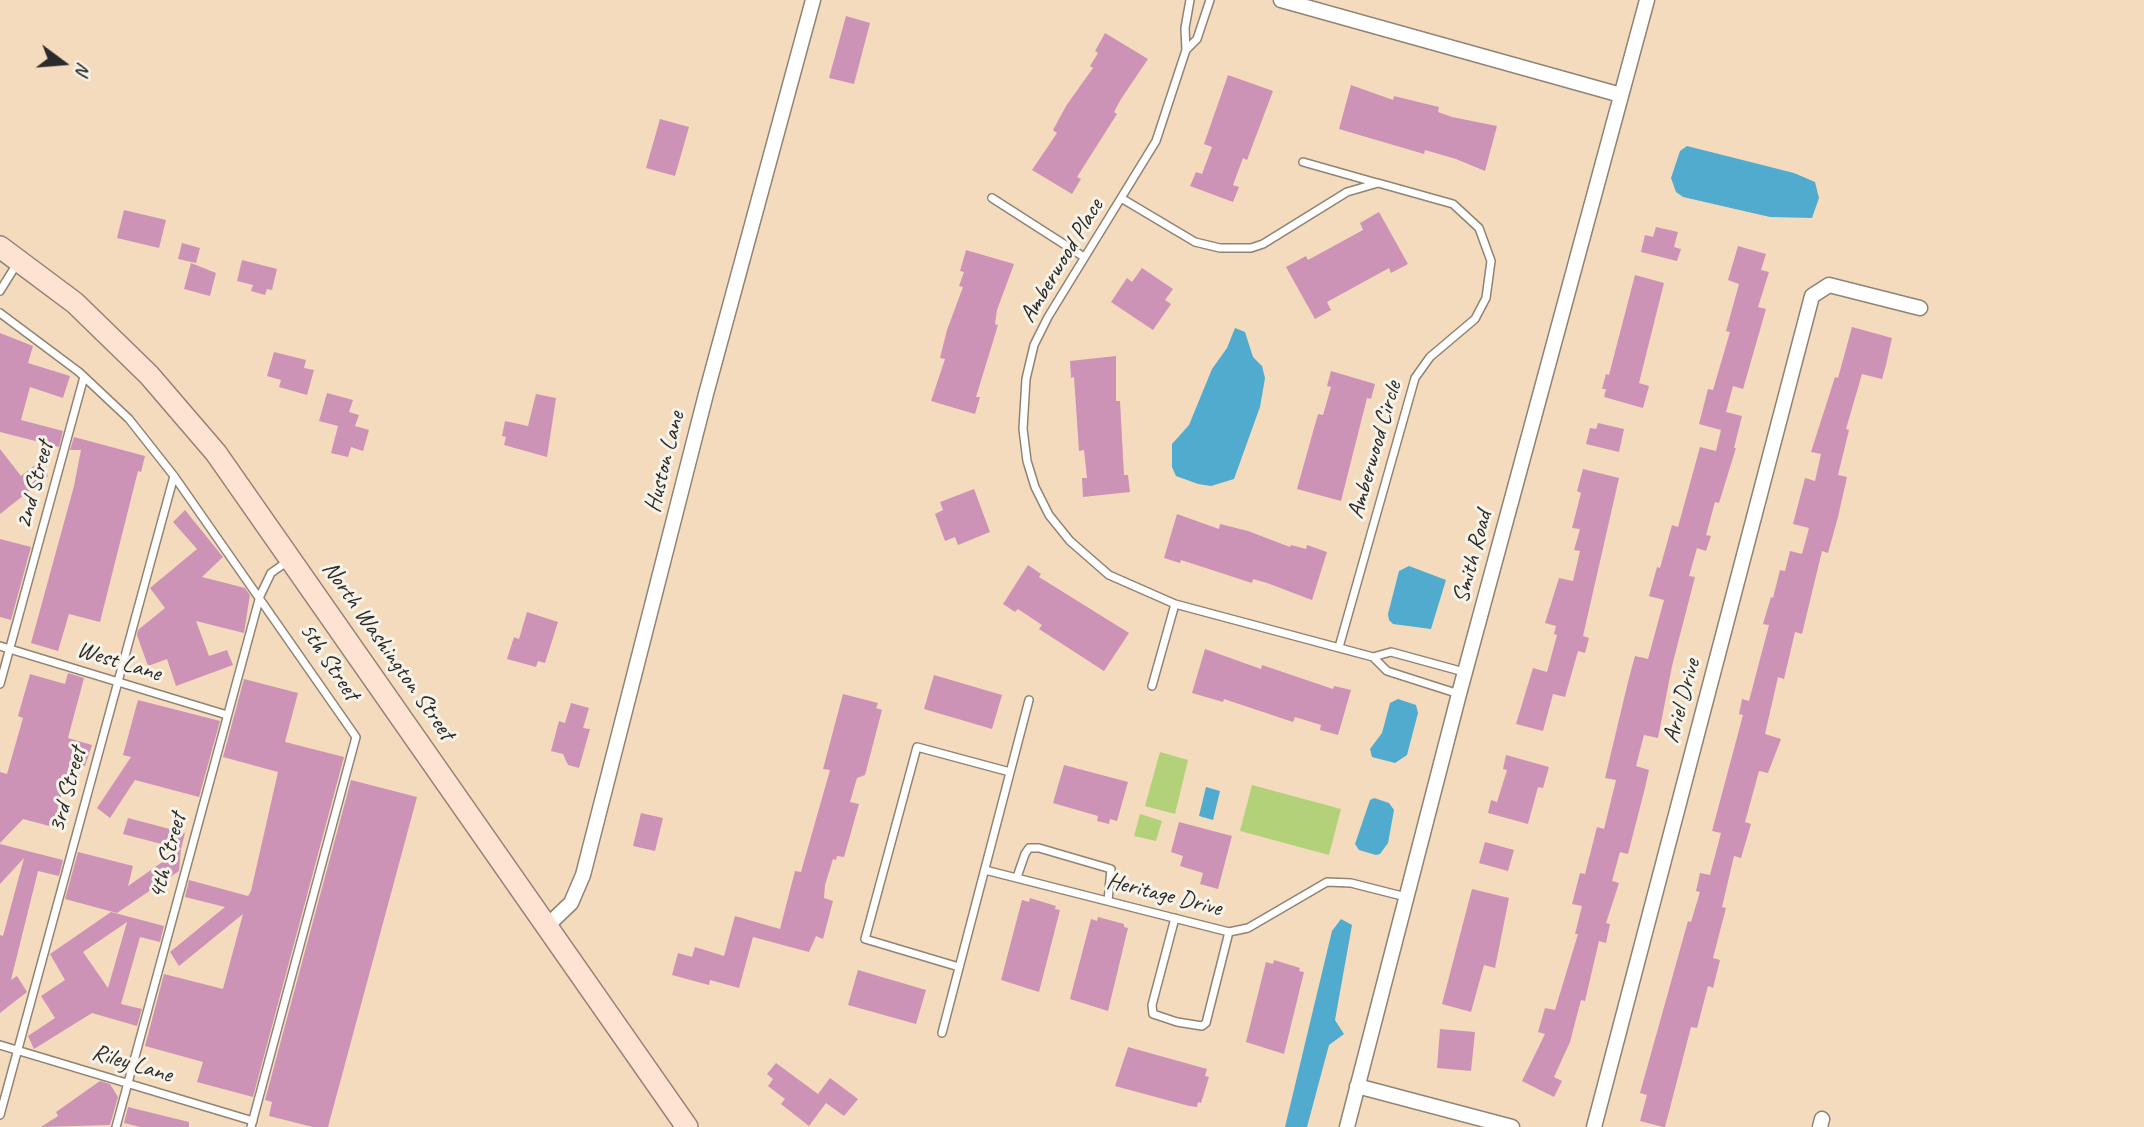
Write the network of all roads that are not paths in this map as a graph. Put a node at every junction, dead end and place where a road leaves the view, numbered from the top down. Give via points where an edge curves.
1 (813, 0) edge
2 (1190, 0) edge
3 (1210, 0) edge
4 (1281, 0) edge
5 (1647, 0) edge
6 (1186, 50) junction
7 (1621, 95) junction
8 (1303, 162) dead end
9 (1378, 183) junction
10 (992, 198) dead end
11 (1121, 198) junction
12 (0, 247) edge
13 (1084, 257) junction
14 (20, 259) junction
15 (0, 291) edge
16 (1920, 308) dead end
17 (0, 313) edge
18 (84, 377) junction
19 (174, 475) junction
20 (291, 558) junction
21 (260, 596) junction
22 (1175, 604) junction
23 (0, 646) edge
24 (1339, 647) junction
25 (9, 649) junction
26 (1373, 657) junction
27 (1465, 673) junction
28 (117, 681) junction
29 (0, 684) edge
30 (1152, 686) dead end
31 (1459, 694) junction
32 (1029, 700) dead end
33 (227, 715) junction
34 (1010, 772) junction
35 (985, 870) junction
36 (1017, 877) junction
37 (1406, 897) junction
38 (1108, 901) junction
39 (1175, 918) junction
40 (547, 926) junction
41 (1229, 932) junction
42 (959, 967) junction
43 (942, 1033) dead end
44 (0, 1045) edge
45 (18, 1050) junction
46 (128, 1083) junction
47 (1357, 1086) junction
48 (0, 1115) edge
49 (252, 1124) edge
50 (116, 1127) edge
51 (687, 1127) edge
52 (1347, 1127) edge
53 (1512, 1127) edge
54 (1594, 1127) edge

1 - 40 street, Huston Lane via 583,874 571,903
2 - 6 lane, Amberwood Place
3 - 6 lane, Amberwood Place via 1197,39
4 - 7 street
5 - 7 street, Smith Road
6 - 11 lane, Amberwood Place via 1156,141
7 - 27 street, Smith Road
8 - 9 lane, Amberwood Circle
9 - 11 lane via 1347,192 1251,248 1195,242
9 - 24 lane, Amberwood Circle via 1453,204 1479,228 1492,273 1475,319 1430,356 1415,378
10 - 13 lane
11 - 13 lane, Amberwood Place
12 - 14 main road, North Washington Street
13 - 22 lane, Amberwood Place via 1034,345 1026,379 1023,429 1027,461 1049,514 1070,541 1109,575
14 - 15 lane
14 - 20 main road, North Washington Street via 75,303 149,376 216,453
16 - 54 street, Ariel Drive via 1829,285 1812,296
17 - 18 lane, 5th Street
18 - 19 lane, 5th Street via 129,419
18 - 25 lane, 2nd Street
19 - 21 lane, 5th Street
19 - 28 lane, 3rd Street
20 - 21 lane, 4th Street via 271,573
20 - 40 main road, North Washington Street
21 - 33 lane, 4th Street
21 - 49 lane, 5th Street via 356,737
22 - 24 lane, Amberwood Place
22 - 30 lane
23 - 25 lane, West Lane
24 - 26 lane, Amberwood Place
25 - 28 lane, West Lane
25 - 29 lane, 2nd Street
26 - 27 lane, Amberwood Place via 1391,652
26 - 31 lane, Amberwood Place via 1387,671
27 - 31 street, Smith Road
28 - 33 lane, West Lane
28 - 45 lane, 3rd Street
31 - 37 street, Smith Road
32 - 34 lane
33 - 46 lane, 4th Street
34 - 35 lane
34 - 42 lane via 917,747 868,926 865,939
35 - 36 lane, Heritage Drive
35 - 42 lane
36 - 38 lane, Heritage Drive
36 - 38 lane via 1029,848 1039,848 1111,869
37 - 41 lane, Heritage Drive via 1327,881 1248,928
37 - 47 street, Smith Road
38 - 39 lane, Heritage Drive
39 - 41 lane, Heritage Drive
39 - 41 lane via 1152,1004 1153,1014 1177,1022 1206,1023
40 - 51 main road, North Washington Street
42 - 43 lane
44 - 45 lane, Riley Lane
45 - 46 lane, Riley Lane
45 - 48 lane, 3rd Street
46 - 49 lane, Riley Lane
46 - 50 lane, 4th Street
47 - 52 street, Smith Road
47 - 53 street

